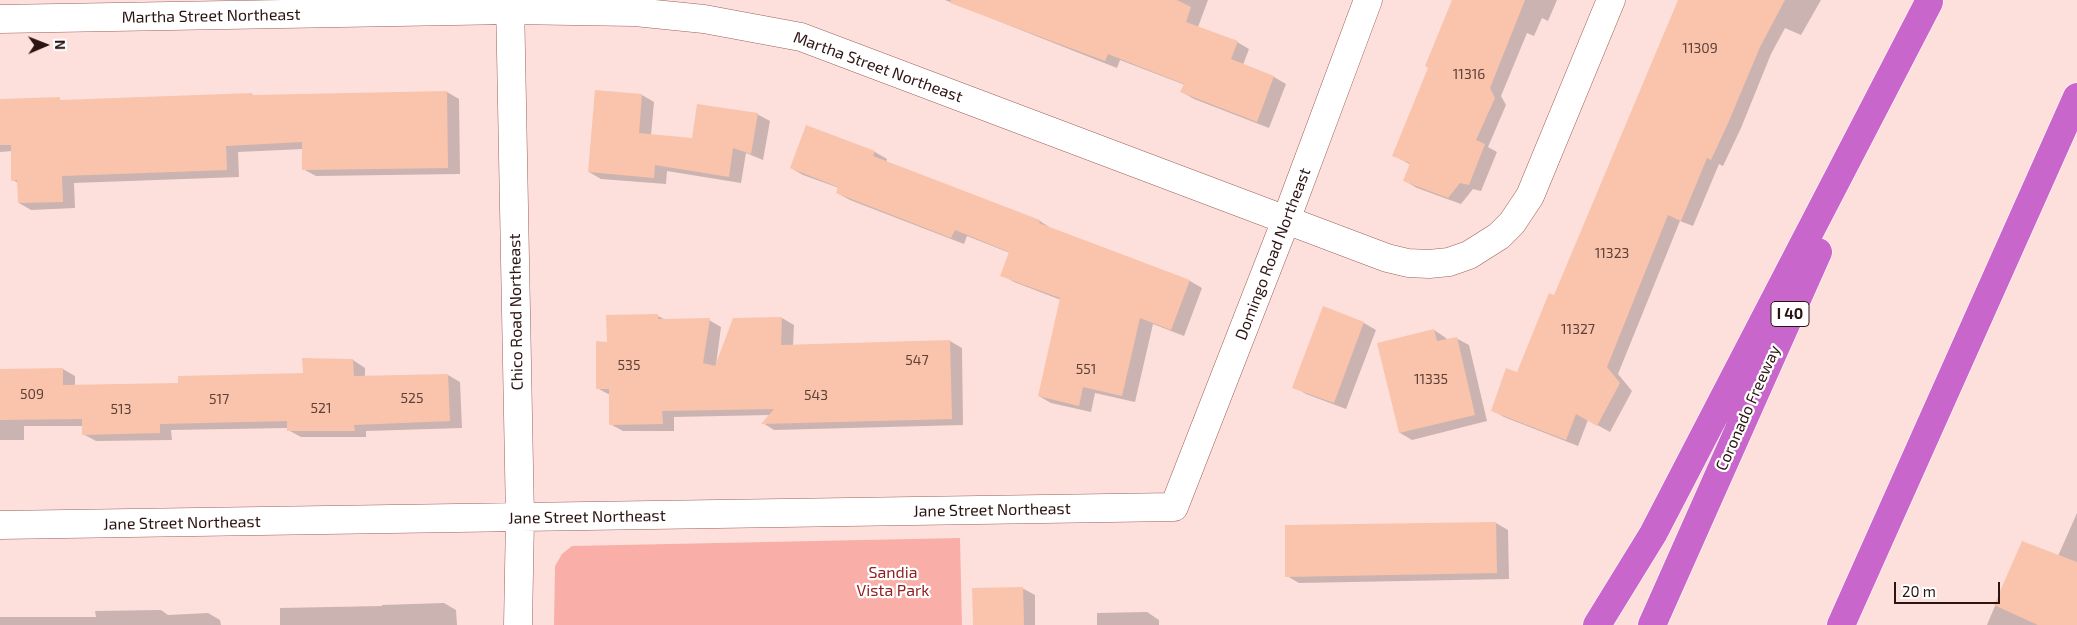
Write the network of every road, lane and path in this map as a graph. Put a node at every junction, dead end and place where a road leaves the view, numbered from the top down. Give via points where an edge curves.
1 (1368, 0) edge
2 (1611, 0) edge
3 (1929, 1) edge
4 (510, 5) edge
5 (0, 19) edge
6 (2077, 98) edge
7 (1286, 220) junction
8 (1907, 479) junction
9 (1174, 506) joint
10 (520, 518) junction
11 (0, 525) edge
12 (518, 625) edge
13 (1598, 625) edge
14 (1652, 625) edge
15 (1841, 625) edge
16 (1854, 625) edge

1 - 7 street, Domingo Road Northeast
2 - 7 street, Martha Street Northeast via 1530,196 1512,223 1486,246 1449,262 1408,263
3 - 13 highway via 1653,534
3 - 14 highway, Coronado Freeway / I 40
4 - 5 street, Martha Street Northeast
4 - 7 street, Martha Street Northeast via 704,19 801,37
4 - 10 street, Chico Road Northeast
6 - 8 highway
7 - 9 street, Domingo Road Northeast
8 - 15 highway
8 - 16 highway
9 - 10 street, Jane Street Northeast
10 - 11 street, Jane Street Northeast
10 - 12 street, Chico Road Northeast

